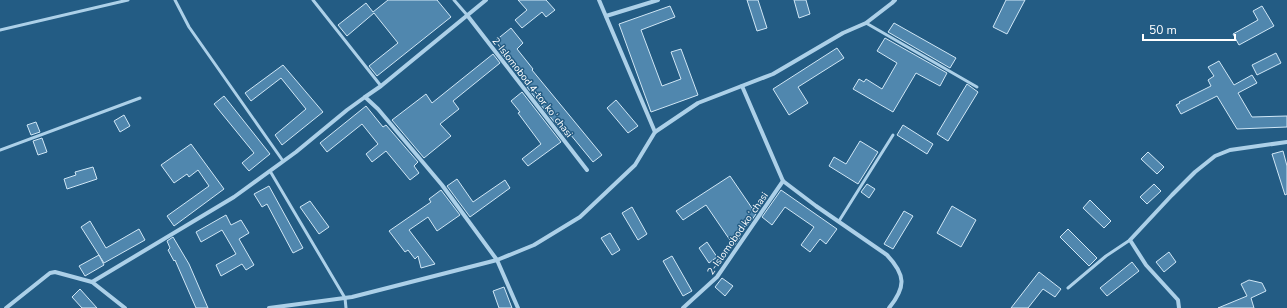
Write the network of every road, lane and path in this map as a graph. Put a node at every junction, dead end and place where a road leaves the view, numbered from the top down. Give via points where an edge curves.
1 (128, 0) edge
2 (175, 0) edge
3 (312, 0) edge
4 (454, 0) edge
5 (486, 0) edge
6 (599, 0) edge
7 (658, 0) edge
8 (894, 0) edge
9 (467, 15) junction
10 (606, 16) junction
11 (866, 23) junction
12 (0, 30) edge
13 (382, 86) junction
14 (742, 86) junction
15 (977, 87) dead end
16 (365, 97) junction
17 (140, 98) dead end
18 (655, 132) junction
19 (893, 135) dead end
20 (1287, 142) edge
21 (0, 150) edge
22 (283, 161) junction
23 (587, 170) dead end
24 (270, 171) junction
25 (783, 181) junction
26 (839, 221) junction
27 (1130, 240) junction
28 (497, 260) junction
29 (92, 282) junction
30 (1068, 288) dead end
31 (345, 298) junction
32 (11, 306) edge
33 (6, 308) edge
34 (125, 308) edge
35 (269, 308) edge
36 (346, 308) edge
37 (518, 308) edge
38 (683, 308) edge
39 (889, 308) edge
40 (1179, 308) edge

1 - 12 lane
2 - 22 lane via 189,27
3 - 13 lane
4 - 9 lane
5 - 9 street
6 - 10 street
7 - 10 street
8 - 11 street
9 - 13 street
9 - 23 street, 2-Islomobod 4-tor koʻchasi
10 - 18 street
11 - 14 street via 843,33 773,74
11 - 15 lane
13 - 16 street
14 - 18 street via 698,103
14 - 25 street
16 - 22 street
16 - 28 street via 442,185
17 - 21 lane
18 - 28 street via 636,165 580,217 534,245
19 - 26 lane
20 - 27 street via 1230,150 1215,156 1195,172
22 - 24 street
24 - 29 street via 234,196
24 - 31 lane
25 - 26 street
25 - 38 street, 2-Islomobod koʻchasi via 717,277
26 - 39 street via 887,255 900,270 902,283 899,296
27 - 30 lane via 1106,256
27 - 40 street via 1146,265 1178,300
28 - 31 street
28 - 37 street
29 - 32 street via 59,272 50,273
29 - 34 street
31 - 35 street
31 - 36 lane
32 - 33 street

